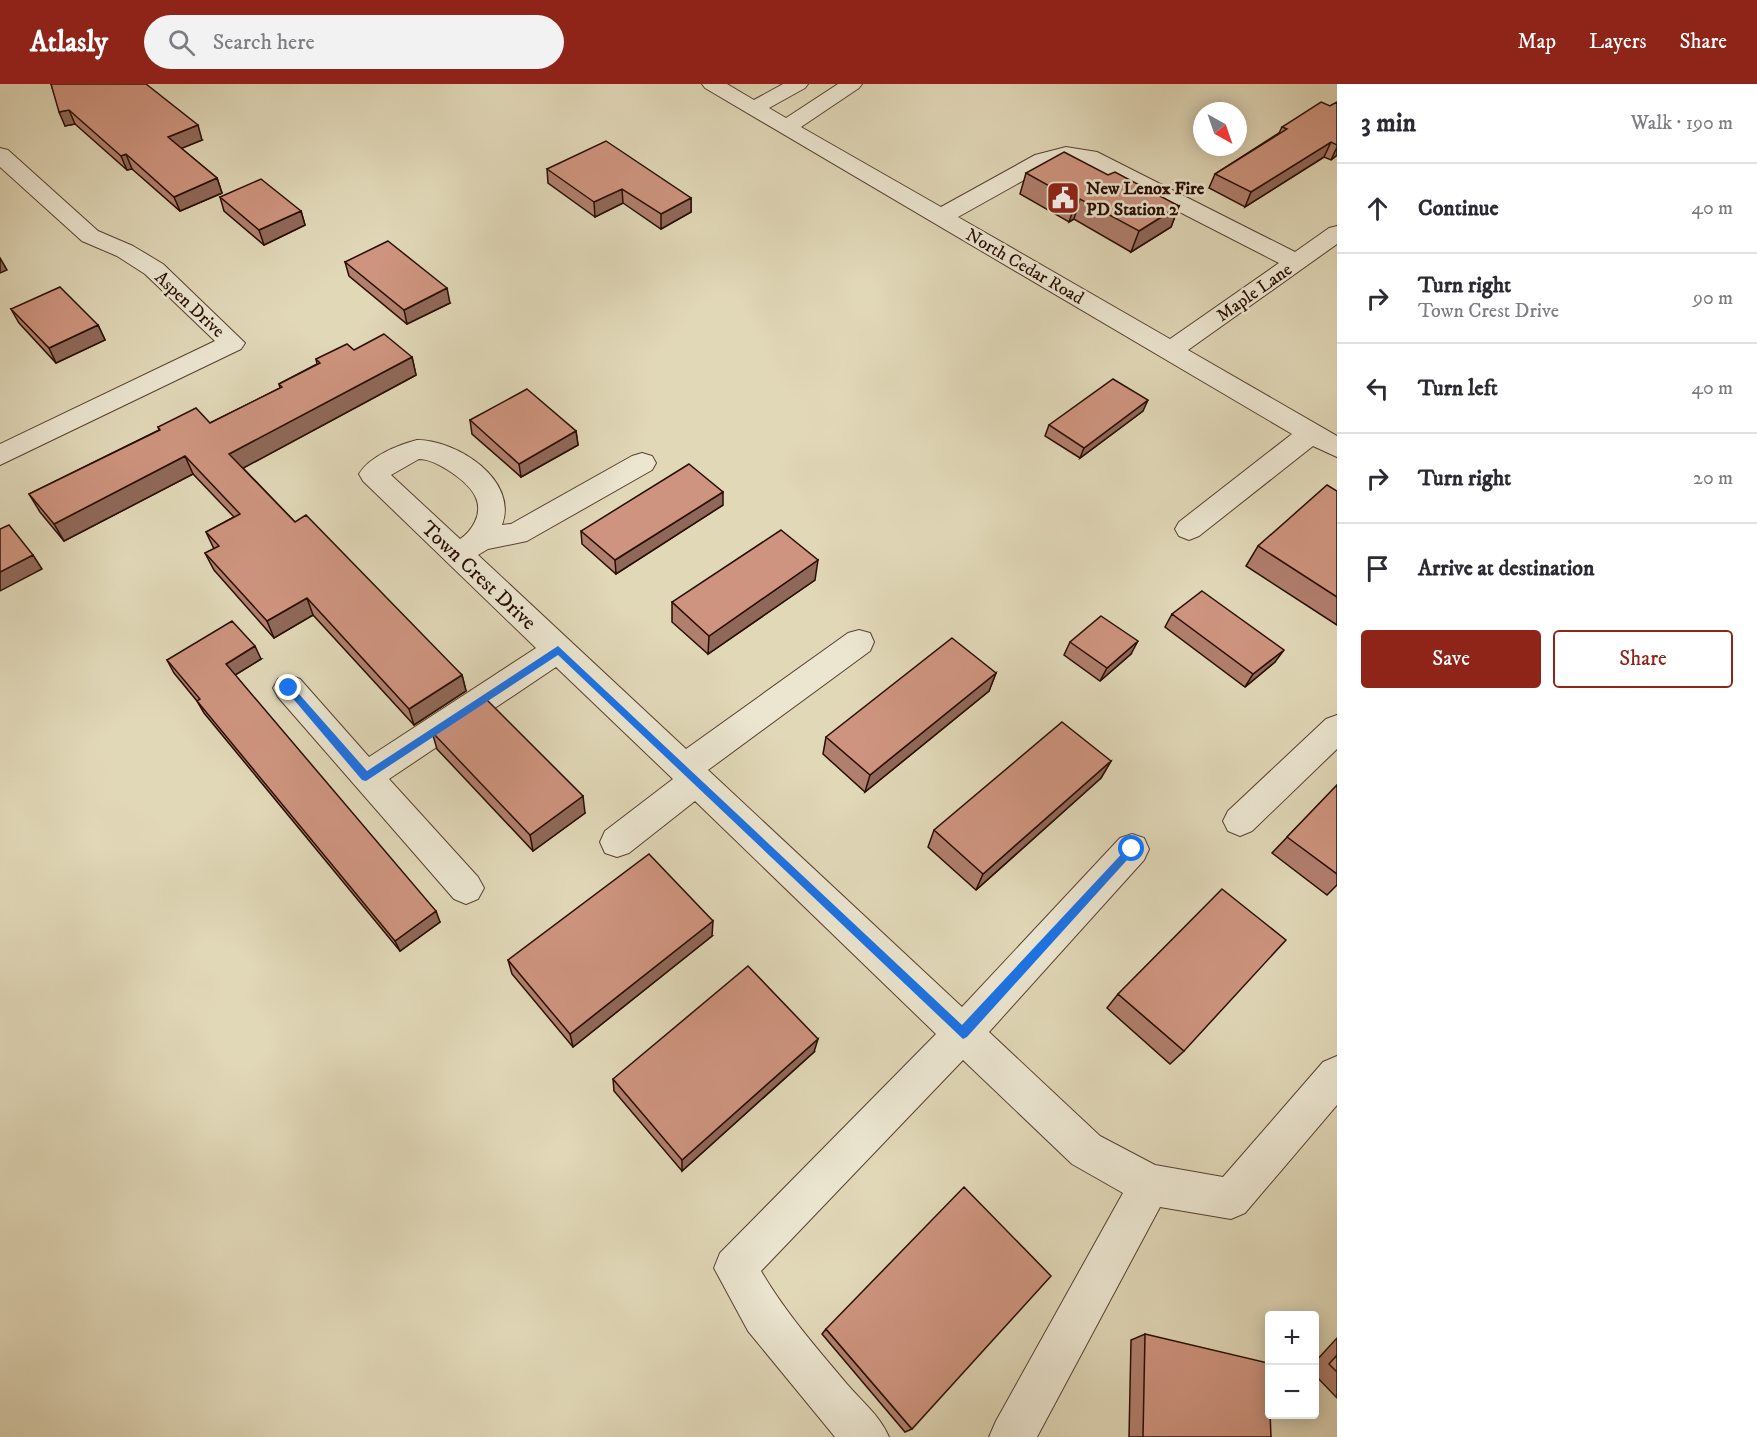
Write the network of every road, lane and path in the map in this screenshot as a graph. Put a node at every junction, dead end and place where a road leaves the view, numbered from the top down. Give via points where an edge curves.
1 (712, 84) edge
2 (798, 84) edge
3 (852, 84) edge
4 (754, 108) junction
5 (786, 127) junction
6 (4, 164) edge
7 (941, 217) junction
8 (1337, 233) edge
9 (1296, 262) junction
10 (1170, 351) junction
11 (1311, 432) junction
12 (1337, 448) edge
13 (0, 455) edge
14 (642, 463) dead end
15 (1189, 529) dead end
16 (469, 546) junction
17 (859, 642) dead end
18 (558, 650) junction
19 (289, 688) dead end
20 (1337, 728) edge
21 (690, 775) junction
22 (366, 777) junction
23 (1240, 821) dead end
24 (617, 842) dead end
25 (1132, 849) dead end
26 (466, 888) dead end
27 (963, 1033) junction
28 (1337, 1075) edge
29 (1150, 1185) junction
30 (866, 1437) edge
31 (1012, 1437) edge

1 - 4 street, North Cedar Road
2 - 4 street
3 - 5 street
4 - 5 street, North Cedar Road
5 - 7 street, North Cedar Road
6 - 13 street, Aspen Drive via 90,236 154,269 232,343
7 - 9 street via 1043,160 1066,154 1089,157
7 - 10 street, North Cedar Road
8 - 9 street, Maple Lane
9 - 10 street, Maple Lane
10 - 11 street, North Cedar Road
11 - 12 street, North Cedar Road
11 - 15 street
14 - 16 street via 517,534
16 - 16 street, Town Crest Drive via 373,474 417,449 436,451 460,465 491,499 491,513
16 - 18 street, Town Crest Drive
17 - 21 street
18 - 21 street, Town Crest Drive
18 - 22 street
19 - 22 street
20 - 23 street
21 - 24 street
21 - 27 street, Town Crest Drive
22 - 26 street
25 - 27 street
27 - 29 street, Town Crest Drive via 1086,1150
27 - 30 street via 735,1268 763,1316
28 - 29 street, Town Crest Drive via 1231,1199
29 - 31 street

